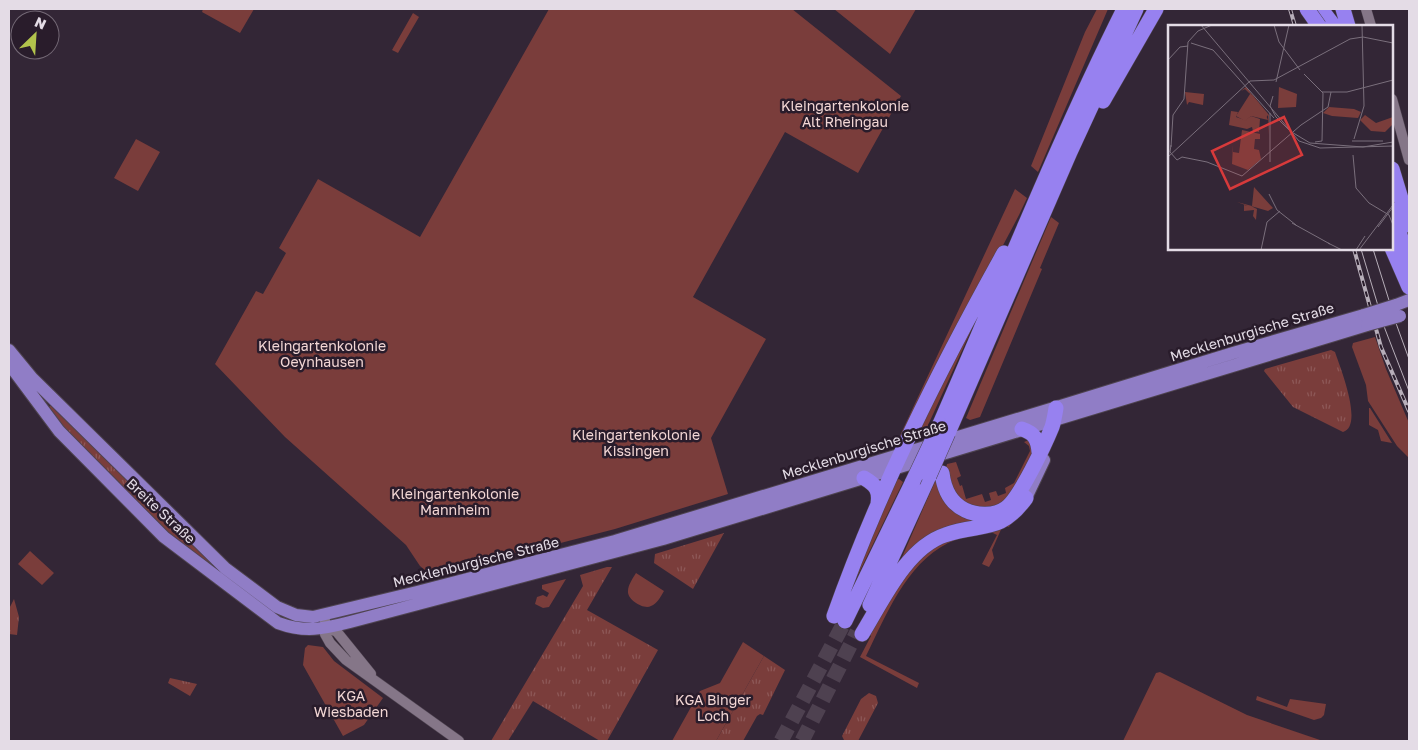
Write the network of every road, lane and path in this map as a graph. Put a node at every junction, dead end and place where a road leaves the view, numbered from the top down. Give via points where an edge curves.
1 (1113, 9) edge
2 (1124, 9) edge
3 (1136, 9) edge
4 (1156, 9) edge
5 (1307, 9) edge
6 (1314, 9) edge
7 (1321, 9) edge
8 (1343, 9) edge
9 (1366, 9) edge
10 (1318, 25) edge
11 (1319, 25) edge
12 (1333, 25) edge
13 (1348, 25) edge
14 (1371, 25) edge
15 (1086, 85) junction
16 (1393, 103) edge
17 (1070, 152) junction
18 (1409, 160) edge
19 (1393, 172) edge
20 (1053, 174) junction
21 (1039, 207) junction
22 (1393, 213) edge
23 (1409, 225) edge
24 (1023, 229) junction
25 (1393, 250) edge
26 (1409, 263) edge
27 (1409, 287) edge
28 (1409, 300) edge
29 (1402, 311) edge
30 (9, 350) edge
31 (9, 364) edge
32 (1056, 415) junction
33 (948, 426) junction
34 (1022, 429) junction
35 (1039, 452) junction
36 (900, 462) junction
37 (935, 475) junction
38 (864, 478) junction
39 (1026, 498) joint
40 (878, 504) junction
41 (326, 622) junction
42 (459, 741) edge

1 - 15 highway via 1088,69
2 - 15 highway
3 - 17 highway
4 - 17 highway via 1080,146
5 - 10 highway, bridge
6 - 11 highway
7 - 12 highway
8 - 13 highway
9 - 14 street
15 - 20 highway
16 - 18 street
17 - 20 highway
19 - 23 highway
20 - 21 highway
21 - 24 highway
21 - 33 highway
22 - 26 highway
24 - 33 highway
24 - 36 highway via 1005,252 976,304 933,386
25 - 27 highway
28 - 29 main road, Mecklenburgische Straße
29 - 32 main road, Mecklenburgische Straße, bridge via 1233,352
30 - 41 main road, Breite Straße via 32,378 230,572 288,613
31 - 41 main road, Breite Straße via 59,432 172,544 278,623 305,630
32 - 34 main road, Mecklenburgische Straße
32 - 35 highway
32 - 36 main road, Mecklenburgische Straße
32 - 39 main road via 1061,424
33 - 37 highway, bridge
33 - 40 highway, bridge via 913,481 839,618 860,546
34 - 35 highway via 1036,437
34 - 36 main road, Mecklenburgische Straße
35 - 37 highway via 1018,495 998,512 974,513 958,506
36 - 38 main road, Mecklenburgische Straße
36 - 40 highway
36 - 41 main road, Mecklenburgische Straße
37 - 39 highway via 860,633 901,572 921,550 944,535 1002,522 1013,515
38 - 40 highway via 877,487
38 - 41 main road, Mecklenburgische Straße via 663,539
41 - 42 street via 376,680

